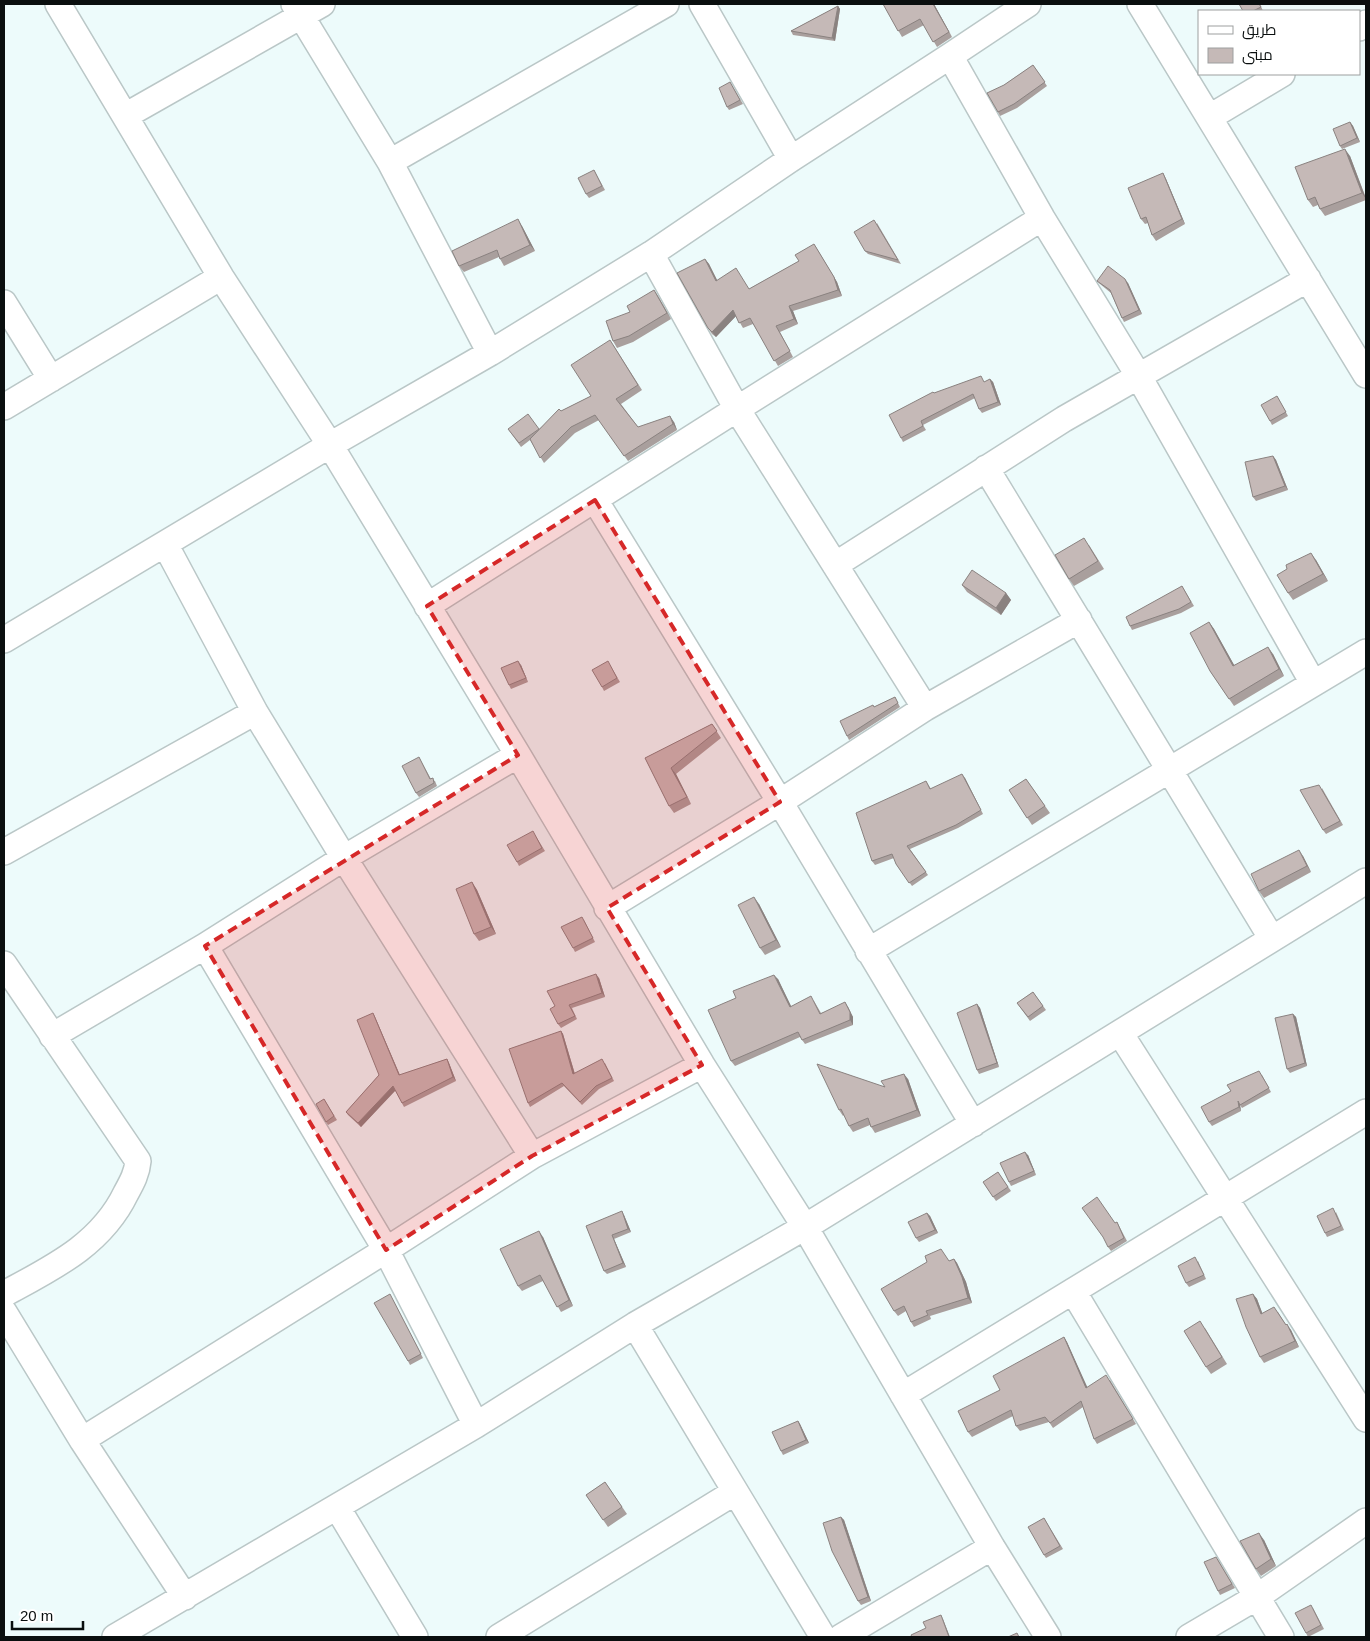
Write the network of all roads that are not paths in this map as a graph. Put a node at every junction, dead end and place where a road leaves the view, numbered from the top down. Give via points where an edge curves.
1 (58, 4) edge
2 (666, 4) edge
3 (702, 4) edge
4 (1028, 4) edge
5 (1140, 4) edge
6 (306, 8) edge
7 (950, 56) junction
8 (1280, 75) edge
9 (125, 116) junction
10 (1210, 117) junction
11 (791, 159) junction
12 (390, 162) junction
13 (1042, 218) junction
14 (651, 254) junction
15 (221, 277) junction
16 (1308, 279) junction
17 (4, 303) edge
18 (490, 354) junction
19 (1366, 375) edge
20 (1138, 376) junction
21 (51, 379) junction
22 (4, 407) edge
23 (737, 409) junction
24 (330, 445) junction
25 (986, 468) junction
26 (595, 500) junction
27 (165, 544) junction
28 (835, 565) junction
29 (427, 606) junction
30 (1078, 620) junction
31 (6, 635) edge
32 (1366, 652) edge
33 (1313, 683) junction
34 (925, 708) junction
35 (255, 712) junction
36 (518, 755) junction
37 (1170, 770) junction
38 (780, 802) junction
39 (4, 852) edge
40 (344, 858) junction
41 (1366, 881) edge
42 (607, 908) junction
43 (1272, 939) junction
44 (205, 946) junction
45 (868, 951) junction
46 (4, 964) edge
47 (1120, 1033) junction
48 (52, 1036) junction
49 (702, 1065) junction
50 (1366, 1112) edge
51 (973, 1124) junction
52 (532, 1156) junction
53 (1225, 1198) junction
54 (805, 1226) junction
55 (386, 1250) junction
56 (1073, 1291) junction
57 (4, 1294) edge
58 (4, 1312) edge
59 (635, 1325) junction
60 (903, 1395) junction
61 (1366, 1420) edge
62 (476, 1425) junction
63 (82, 1440) junction
64 (736, 1492) junction
65 (337, 1507) junction
66 (1366, 1521) edge
67 (992, 1547) junction
68 (185, 1597) junction
69 (1257, 1597) junction
70 (115, 1637) edge
71 (415, 1637) edge
72 (498, 1637) edge
73 (823, 1637) edge
74 (842, 1637) edge
75 (1048, 1637) edge
76 (1189, 1637) edge
77 (1282, 1637) edge

1 - 9 street
2 - 12 street
3 - 11 street
4 - 7 street
5 - 10 street
6 - 9 street
6 - 12 street
7 - 11 street
7 - 13 street
8 - 10 street
9 - 15 street
10 - 16 street
11 - 14 street
12 - 18 street
13 - 20 street
13 - 23 street
14 - 18 street
14 - 23 street
15 - 21 street
15 - 24 street
16 - 19 street
16 - 20 street
17 - 21 street
18 - 24 street
20 - 25 street
20 - 33 street
21 - 22 street
23 - 26 street
23 - 28 street
24 - 27 street
24 - 29 street
25 - 28 street
25 - 30 street
26 - 29 street
26 - 38 street
27 - 31 street
27 - 35 street
28 - 34 street
29 - 36 street
30 - 34 street
30 - 37 street
32 - 33 street
33 - 37 street
34 - 38 street
35 - 39 street
35 - 40 street
36 - 40 street
36 - 42 street
37 - 43 street
37 - 45 street
38 - 42 street
38 - 45 street
40 - 44 street
40 - 52 street
41 - 43 street
42 - 49 street
43 - 47 street
44 - 48 street
44 - 55 street
45 - 51 street
46 - 48 street
47 - 51 street
47 - 53 street
48 - 57 street via 134,1153 138,1169 123,1201 103,1229 62,1263
49 - 52 street
49 - 54 street
50 - 53 street
51 - 54 street
52 - 55 street
53 - 56 street
53 - 61 street
54 - 59 street
54 - 60 street
55 - 62 street
55 - 63 street
56 - 60 street
56 - 69 street
58 - 63 street
59 - 62 street
59 - 64 street
60 - 67 street
62 - 65 street
63 - 68 street
64 - 72 street
64 - 73 street
65 - 68 street
65 - 71 street
66 - 69 street
67 - 74 street
67 - 75 street
68 - 70 street
69 - 76 street
69 - 77 street

